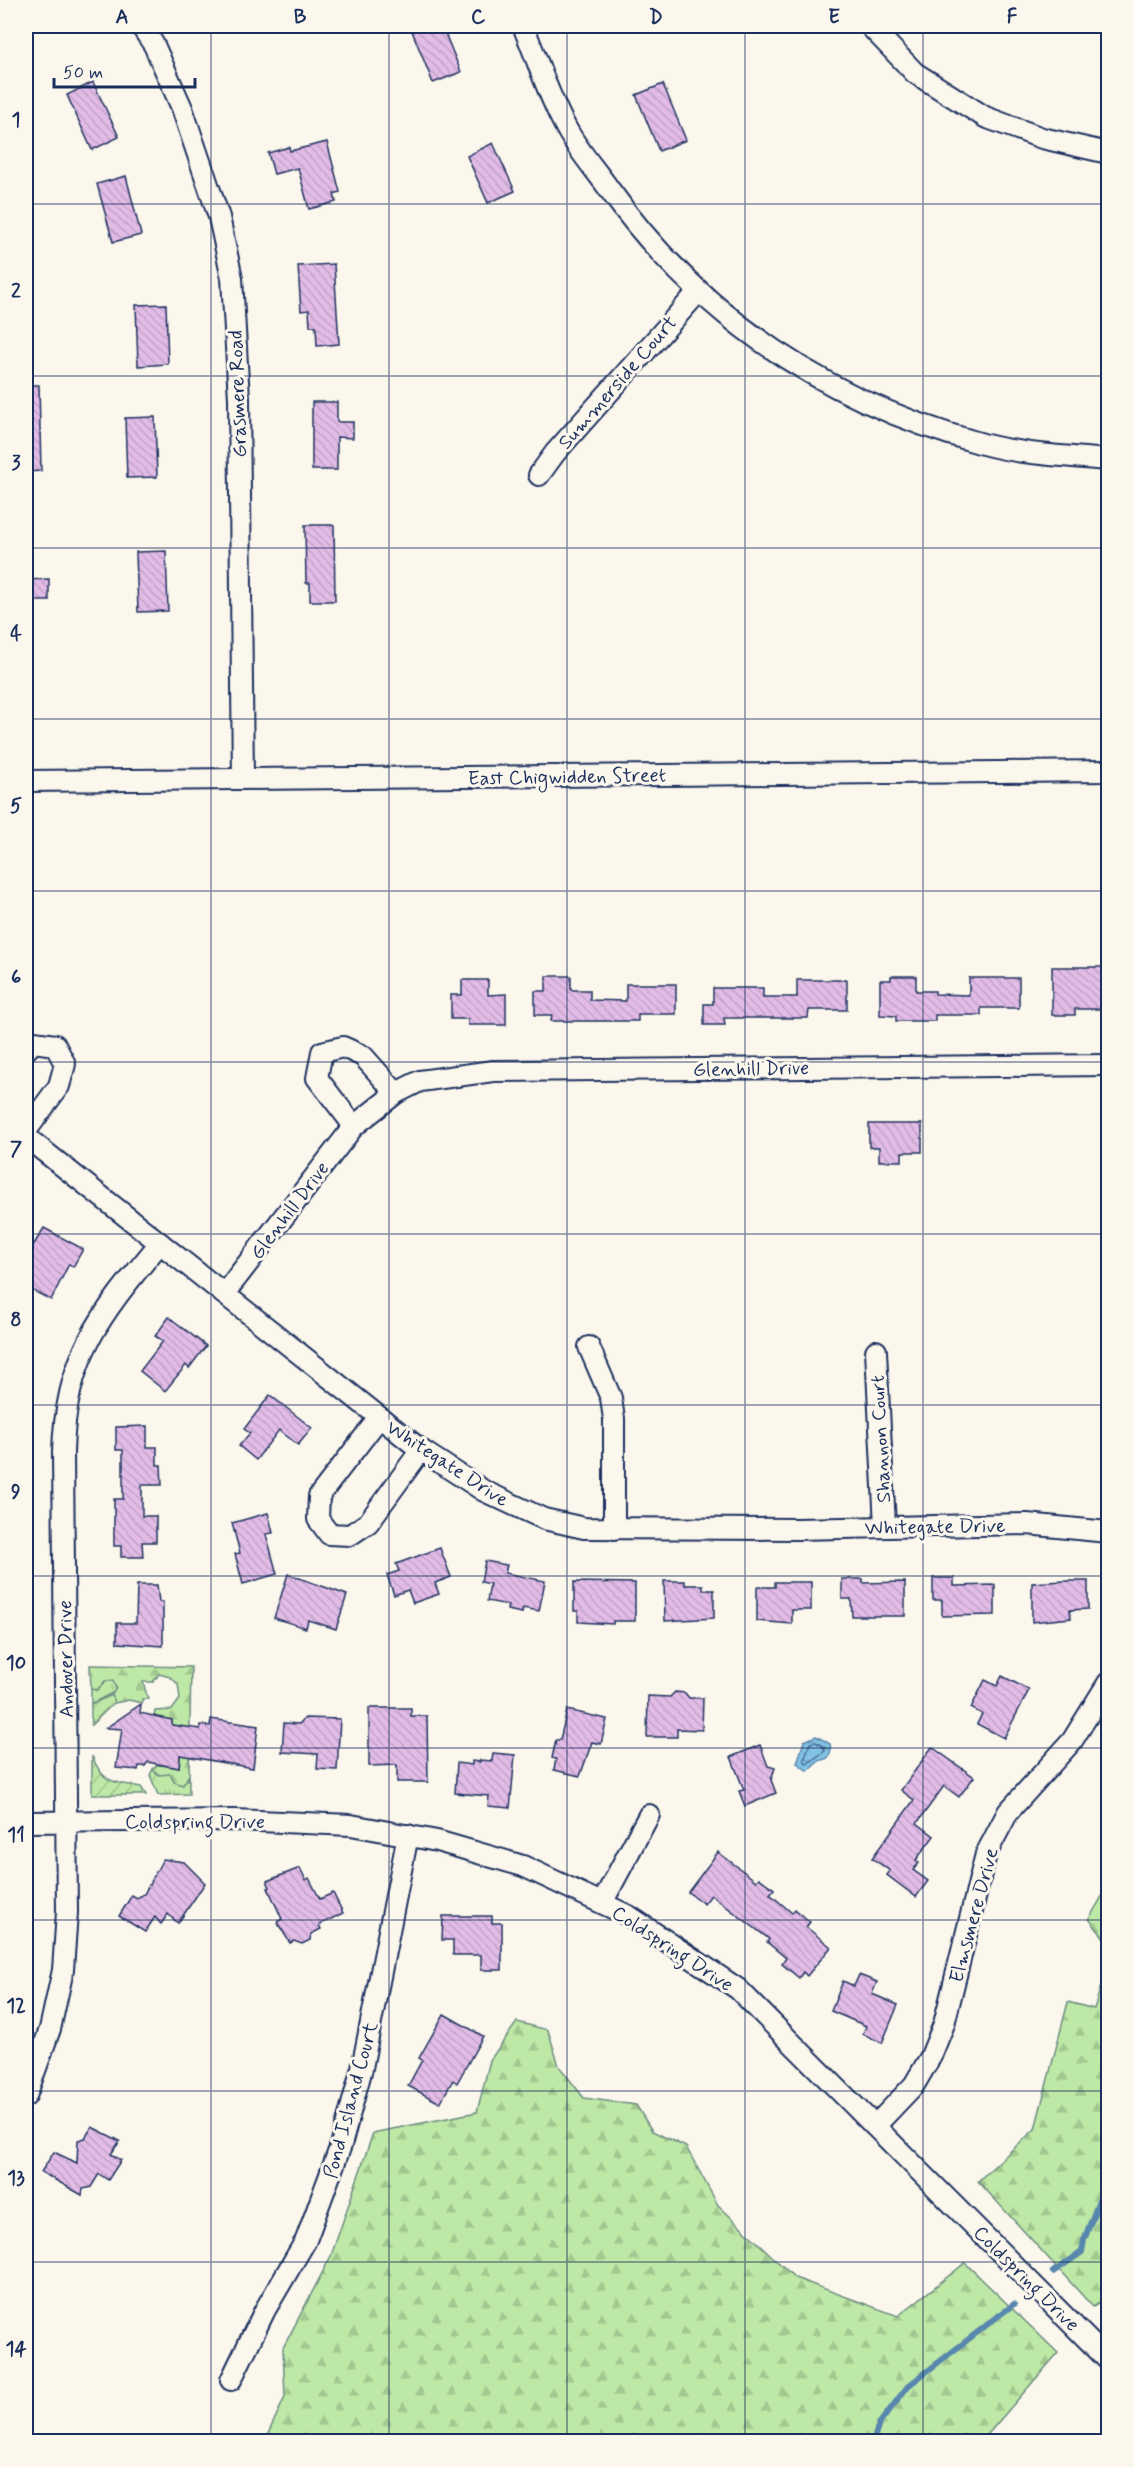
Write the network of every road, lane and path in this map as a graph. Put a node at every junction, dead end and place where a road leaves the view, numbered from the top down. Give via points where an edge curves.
1 (143, 26) edge
2 (523, 26) edge
3 (870, 26) edge
4 (1108, 153) edge
5 (698, 291) junction
6 (1108, 460) edge
7 (539, 475) dead end
8 (1108, 771) edge
9 (243, 779) junction
10 (26, 781) edge
11 (26, 1050) edge
12 (1108, 1065) edge
13 (396, 1093) junction
14 (354, 1126) junction
15 (26, 1131) edge
16 (26, 1137) edge
17 (160, 1243) junction
18 (224, 1294) junction
19 (589, 1347) dead end
20 (876, 1351) dead end
21 (378, 1419) junction
22 (421, 1450) junction
23 (885, 1526) junction
24 (614, 1529) junction
25 (1108, 1532) edge
26 (1108, 1683) edge
27 (649, 1815) dead end
28 (67, 1821) junction
29 (26, 1822) edge
30 (408, 1835) junction
31 (602, 1903) junction
32 (26, 2097) edge
33 (875, 2126) junction
34 (1108, 2360) edge
35 (231, 2380) dead end

1 - 9 street, Grasmere Road via 182,108 219,217 232,279 239,399
2 - 5 street via 565,127 638,229
3 - 4 street via 915,73 985,117 1042,138
5 - 6 street via 788,361 899,417 985,444 1038,454
5 - 7 street, Summerside Court
8 - 9 street, East Chigwidden Street
9 - 10 street, East Chigwidden Street
11 - 15 street via 34,1042 55,1045 65,1064 59,1086
12 - 13 street, Glenhill Drive via 493,1071 420,1081
13 - 14 street, Glenhill Drive
13 - 14 street via 363,1056 343,1047 322,1052 317,1078
14 - 18 street, Glenhill Drive
16 - 17 street, Whitegate Drive
17 - 18 street, Whitegate Drive
17 - 28 street, Andover Drive via 115,1297 87,1340 66,1401 63,1453
18 - 21 street, Whitegate Drive
19 - 24 street via 611,1398 614,1419
20 - 23 street, Shannon Court
21 - 22 street, Whitegate Drive
21 - 22 street via 319,1496 318,1519 329,1534 350,1536 368,1523
22 - 24 street, Whitegate Drive via 484,1491 544,1520
23 - 24 street, Whitegate Drive
23 - 25 street, Whitegate Drive via 1027,1524
26 - 33 street, Elmsmere Drive via 1072,1741 1008,1812 998,1829 986,1854 944,2024 931,2056 914,2085
27 - 31 street
28 - 29 street, Coldspring Drive
28 - 30 street, Coldspring Drive via 236,1820 351,1825
28 - 32 street, Andover Drive via 63,1970 50,2029
30 - 31 street, Coldspring Drive via 524,1866
30 - 35 street, Pond Island Court via 362,2068 341,2145 306,2240 265,2310
31 - 33 street, Coldspring Drive via 630,1916 738,1989
33 - 34 street, Coldspring Drive

